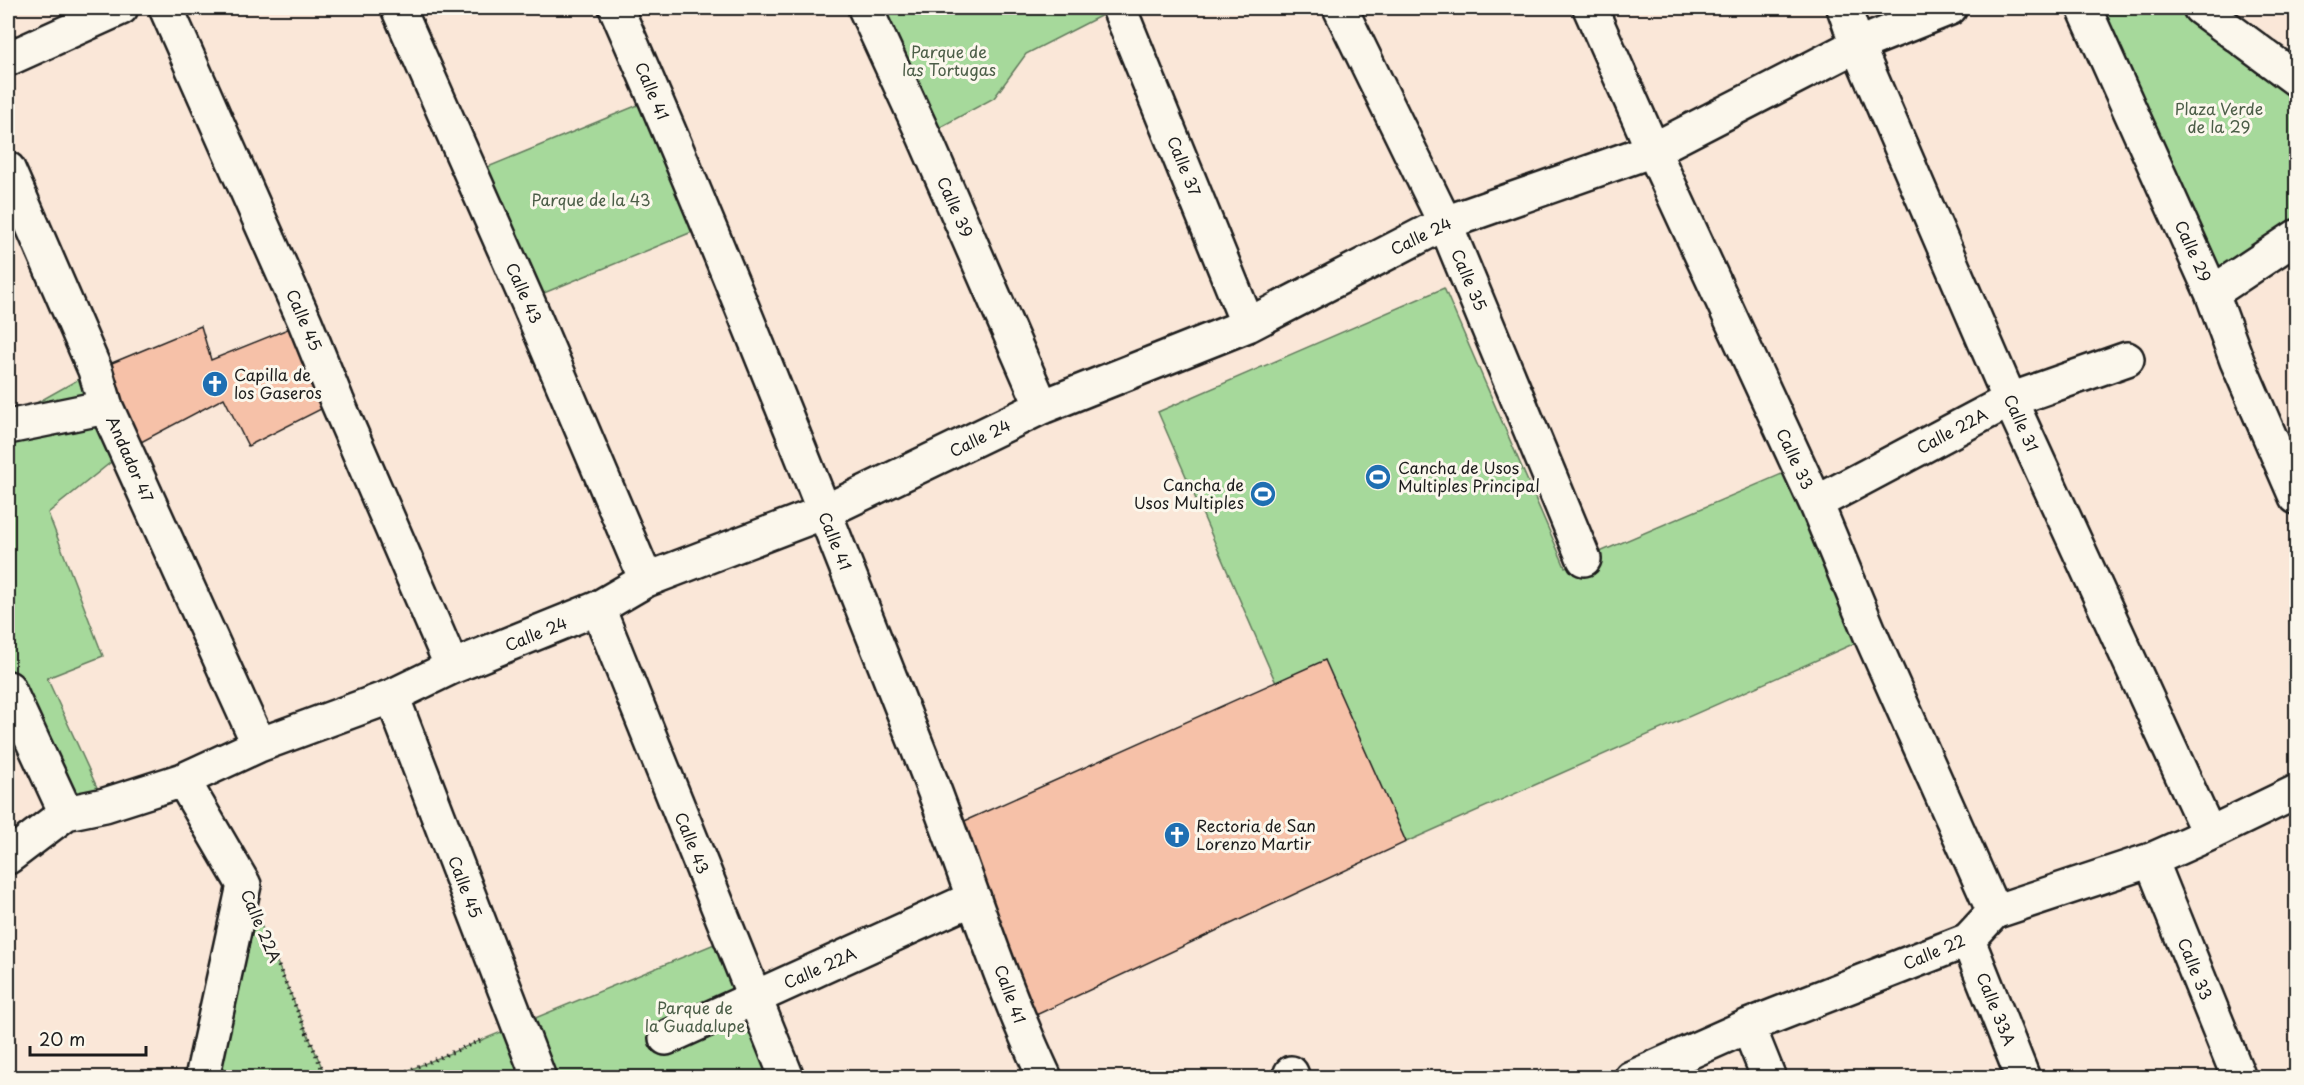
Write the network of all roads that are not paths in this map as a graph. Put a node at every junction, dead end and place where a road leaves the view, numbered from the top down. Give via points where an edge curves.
1 (122, 8) edge
2 (166, 8) edge
3 (398, 8) edge
4 (616, 8) edge
5 (865, 8) edge
6 (1119, 8) edge
7 (1340, 8) edge
8 (1590, 8) edge
9 (1844, 8) edge
10 (1950, 8) edge
11 (2084, 8) edge
12 (2200, 8) edge
13 (1857, 45) junction
14 (8, 59) edge
15 (2296, 80) edge
16 (1653, 150) junction
17 (8, 169) edge
18 (1445, 223) junction
19 (2296, 237) edge
20 (2212, 293) junction
21 (1248, 325) junction
22 (2127, 359) dead end
23 (2010, 400) junction
24 (106, 407) junction
25 (1042, 407) junction
26 (8, 427) edge
27 (2296, 496) edge
28 (1816, 503) junction
29 (824, 512) junction
30 (1584, 559) dead end
31 (646, 580) junction
32 (598, 608) junction
33 (452, 667) junction
34 (8, 688) edge
35 (392, 696) junction
36 (259, 745) junction
37 (183, 780) junction
38 (2296, 792) edge
39 (66, 813) junction
40 (2209, 834) junction
41 (8, 858) edge
42 (2151, 860) junction
43 (974, 898) junction
44 (1994, 912) junction
45 (1968, 940) junction
46 (754, 998) junction
47 (1748, 1026) junction
48 (666, 1038) dead end
49 (202, 1077) edge
50 (539, 1077) edge
51 (787, 1077) edge
52 (1045, 1077) edge
53 (1631, 1077) edge
54 (1768, 1077) edge
55 (2023, 1077) edge
56 (2239, 1077) edge

1 - 14 street
2 - 33 street, Calle 45
3 - 31 street, Calle 43
4 - 29 street, Calle 41 via 709,225
5 - 25 street, Calle 39
6 - 21 street, Calle 37
7 - 18 street, Calle 35
8 - 16 street, Calle 33
9 - 13 street, Calle 31
10 - 13 street, Calle 24
11 - 20 street, Calle 29
12 - 15 street
13 - 16 street, Calle 24
13 - 23 street, Calle 31
16 - 18 street, Calle 24
16 - 28 street, Calle 33
17 - 24 street, Andador 47 via 95,370
18 - 21 street, Calle 24
18 - 30 street, Calle 35
19 - 20 street
20 - 27 street, Calle 29
21 - 25 street, Calle 24
22 - 23 street, Calle 22A
23 - 28 street, Calle 22A
23 - 40 street, Calle 31
24 - 26 street
24 - 36 street, Andador 47
25 - 29 street, Calle 24
28 - 44 street, Calle 33
29 - 31 street, Calle 24
29 - 43 street, Calle 41
31 - 32 street, Calle 24
32 - 33 street, Calle 24
32 - 46 street, Calle 43
33 - 35 street, Calle 24
34 - 39 street
35 - 36 street, Calle 24
35 - 50 street, Calle 45
36 - 37 street, Calle 24
37 - 39 street, Calle 24
37 - 49 street, Calle 22A via 243,885
38 - 40 street, Calle 22
39 - 41 street, Calle 24
40 - 42 street, Calle 22
42 - 44 street, Calle 22
42 - 56 street, Calle 33
43 - 46 street, Calle 22A
43 - 52 street, Calle 41 via 1019,1023
44 - 45 street, Calle 22
45 - 47 street, Calle 22
45 - 55 street, Calle 33A
46 - 48 street, Calle 22A
46 - 51 street, Calle 43
47 - 53 street, Calle 22
47 - 54 street

